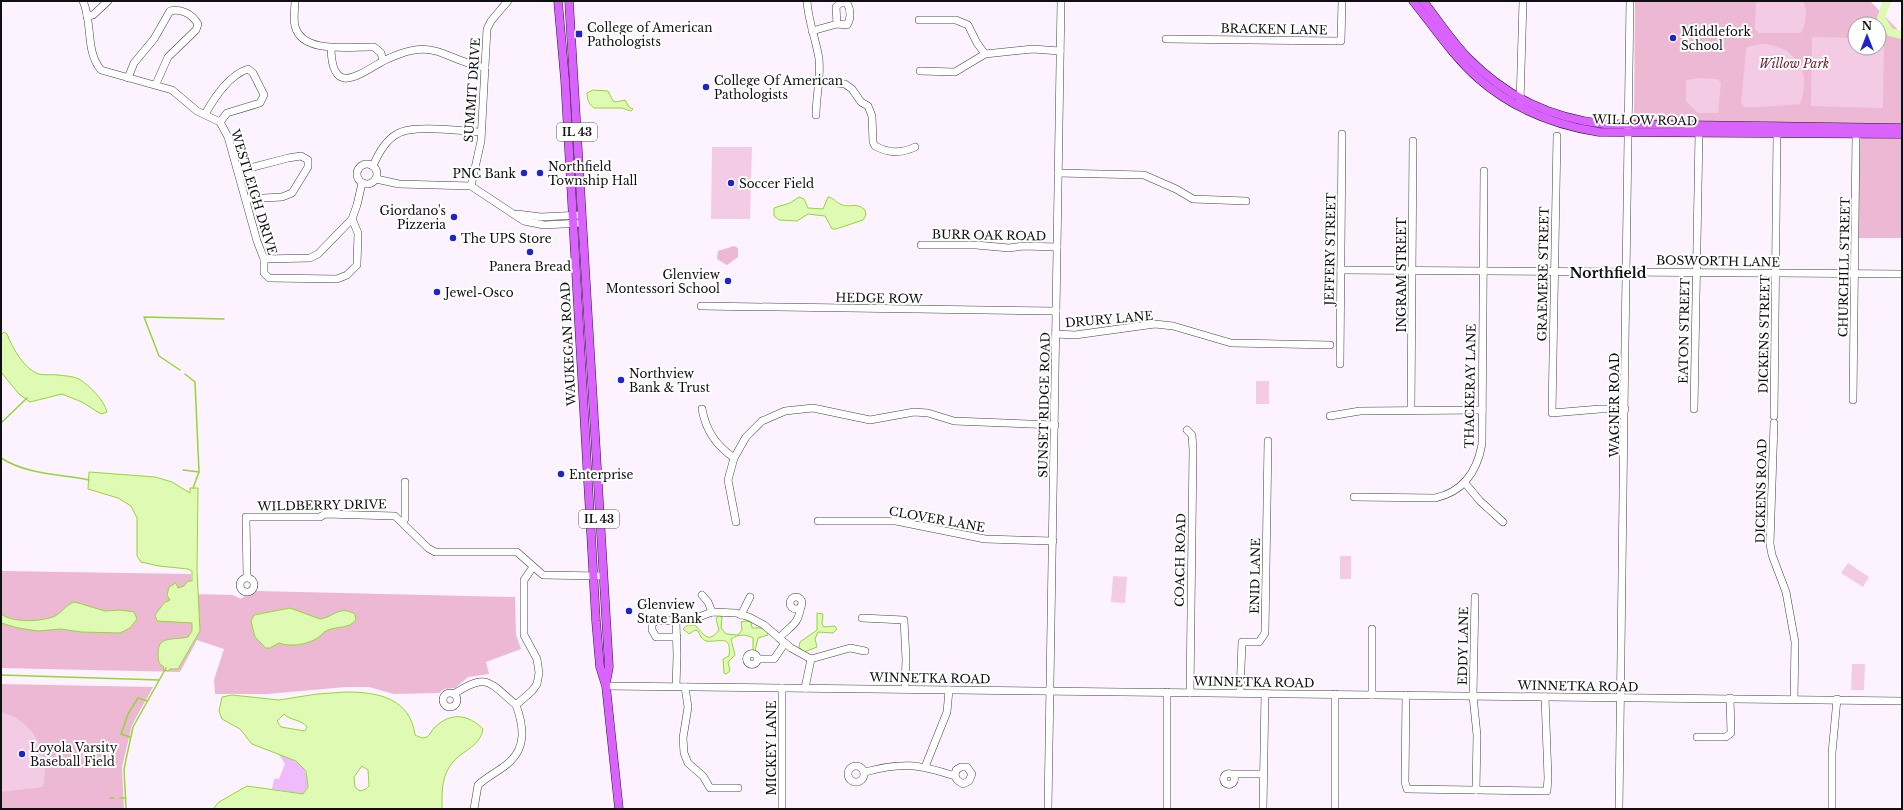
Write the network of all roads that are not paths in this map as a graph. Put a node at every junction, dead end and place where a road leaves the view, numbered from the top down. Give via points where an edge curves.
1 (83, 1) edge
2 (108, 1) edge
3 (295, 1) edge
4 (508, 1) edge
5 (558, 1) edge
6 (569, 1) edge
7 (807, 1) edge
8 (1061, 1) edge
9 (1342, 1) edge
10 (1413, 1) edge
11 (1423, 1) edge
12 (1523, 1) edge
13 (1630, 1) edge
14 (87, 16) junction
15 (919, 20) dead end
16 (837, 24) dead end
17 (812, 31) junction
18 (1166, 38) dead end
19 (331, 48) junction
20 (1060, 51) junction
21 (985, 54) junction
22 (384, 61) junction
23 (485, 68) junction
24 (920, 71) dead end
25 (128, 78) junction
26 (820, 81) junction
27 (156, 84) junction
28 (1520, 103) junction
29 (205, 114) junction
30 (816, 115) dead end
31 (220, 122) junction
32 (1628, 128) junction
33 (1902, 128) edge
34 (481, 132) junction
35 (1699, 133) junction
36 (1778, 133) junction
37 (1342, 134) dead end
38 (1856, 134) junction
39 (1902, 134) edge
40 (1557, 136) dead end
41 (1413, 141) dead end
42 (915, 147) dead end
43 (373, 166) junction
44 (1484, 170) dead end
45 (238, 171) junction
46 (1058, 173) junction
47 (376, 179) junction
48 (362, 183) junction
49 (471, 186) junction
50 (246, 199) junction
51 (1246, 201) dead end
52 (352, 219) junction
53 (582, 219) junction
54 (573, 220) junction
55 (920, 245) dead end
56 (1057, 247) junction
57 (264, 259) junction
58 (1341, 270) junction
59 (1412, 270) junction
60 (1483, 270) junction
61 (1554, 271) junction
62 (1625, 271) junction
63 (1696, 272) junction
64 (1776, 272) junction
65 (1855, 273) junction
66 (1902, 274) edge
67 (701, 306) dead end
68 (1056, 311) junction
69 (588, 331) junction
70 (579, 332) junction
71 (1056, 334) junction
72 (1330, 345) dead end
73 (1340, 364) dead end
74 (1853, 400) dead end
75 (702, 409) dead end
76 (1625, 409) junction
77 (1694, 409) dead end
78 (1411, 410) junction
79 (1482, 410) junction
80 (1330, 416) dead end
81 (1774, 420) joint
82 (1055, 425) junction
83 (1187, 430) dead end
84 (1268, 441) dead end
85 (734, 458) junction
86 (404, 482) dead end
87 (1465, 483) junction
88 (1354, 497) dead end
89 (818, 521) dead end
90 (402, 522) junction
91 (736, 522) dead end
92 (1503, 522) dead end
93 (1053, 541) junction
94 (533, 567) junction
95 (593, 576) junction
96 (602, 576) junction
97 (247, 577) dead end
98 (702, 595) dead end
99 (750, 597) dead end
100 (1475, 597) dead end
101 (801, 606) dead end
102 (712, 612) junction
103 (741, 615) junction
104 (862, 618) dead end
105 (676, 621) junction
106 (1372, 629) dead end
107 (676, 636) junction
108 (778, 638) junction
109 (785, 644) junction
110 (864, 651) dead end
111 (811, 658) junction
112 (757, 659) dead end
113 (606, 686) junction
114 (676, 686) junction
115 (685, 687) junction
116 (782, 688) junction
117 (805, 688) junction
118 (905, 689) junction
119 (949, 690) junction
120 (1051, 691) junction
121 (1167, 692) junction
122 (1190, 693) junction
123 (1240, 693) junction
124 (454, 694) dead end
125 (1265, 694) junction
126 (1335, 694) junction
127 (1372, 695) junction
128 (1406, 695) junction
129 (1473, 696) junction
130 (1545, 697) junction
131 (1621, 698) junction
132 (1730, 698) junction
133 (1794, 699) junction
134 (1837, 699) junction
135 (1902, 701) edge
136 (516, 705) junction
137 (1697, 737) dead end
138 (925, 767) junction
139 (865, 772) dead end
140 (1233, 774) dead end
141 (1263, 774) junction
142 (955, 776) dead end
143 (738, 788) dead end
144 (1476, 790) junction
145 (474, 809) edge
146 (618, 809) edge
147 (782, 809) edge
148 (1048, 809) edge
149 (1167, 809) edge
150 (1263, 809) edge
151 (1335, 809) edge
152 (1619, 809) edge
153 (1832, 809) edge

1 - 14 street, WESTLEIGH DRIVE
2 - 14 street via 93,15
3 - 19 street via 295,26 300,36 307,42
4 - 23 street, SUMMIT DRIVE via 487,29
5 - 54 main road, WAUKEGAN ROAD / IL 43
6 - 53 main road, WAUKEGAN ROAD / IL 43
7 - 17 street
8 - 20 street, SUNSET RIDGE ROAD
9 - 18 street, BRACKEN LANE via 1341,41
10 - 28 main road, WILLOW ROAD via 1478,78
11 - 28 main road, WILLOW ROAD via 1468,58
12 - 28 street
13 - 32 street, WAGNER ROAD
14 - 25 street, WESTLEIGH DRIVE via 96,63 101,70
15 - 21 street via 956,20 968,25
16 - 17 street
17 - 26 street via 819,58
19 - 22 street via 374,47
19 - 22 street via 331,64 336,74 342,78 349,79
20 - 21 street via 1033,49
20 - 46 street, SUNSET RIDGE ROAD
21 - 24 street via 955,72
22 - 23 street via 400,53 425,48 439,50 469,64
23 - 34 street, SUMMIT DRIVE
25 - 27 street, WESTLEIGH DRIVE
25 - 27 street via 134,63 154,39 170,11 177,9 188,13 198,24 196,30 168,57
26 - 30 street
26 - 42 street via 845,84 868,106 872,116 875,146 892,152 903,152
27 - 29 street, WESTLEIGH DRIVE via 172,90 197,111
28 - 32 main road, WILLOW ROAD via 1582,121
29 - 31 street, WESTLEIGH DRIVE
29 - 31 street via 222,89 240,71 248,69 253,73 264,95 260,103 227,113
31 - 45 street, WESTLEIGH DRIVE via 228,136
32 - 33 main road, WILLOW ROAD
32 - 35 main road, WILLOW ROAD
32 - 62 street, WAGNER ROAD
34 - 43 street via 412,129 398,133 387,142
34 - 49 street, SUMMIT DRIVE via 479,155
35 - 36 main road, WILLOW ROAD
35 - 63 street, EATON STREET
36 - 38 main road, WILLOW ROAD
36 - 64 street, DICKENS STREET
37 - 58 street, JEFFERY STREET
38 - 39 main road, WILLOW ROAD
38 - 65 street, CHURCHILL STREET
40 - 61 street, GRAEMERE STREET
41 - 59 street, INGRAM STREET
43 - 47 street via 376,170
43 - 48 street via 363,164 357,170 357,177
44 - 60 street, THACKERAY LANE
45 - 50 street, WESTLEIGH DRIVE
45 - 50 street via 288,158 301,156 308,160 308,168 292,193 282,198
46 - 51 street via 1144,175 1193,199
46 - 56 street, SUNSET RIDGE ROAD
47 - 48 street via 370,184
47 - 49 street via 398,184
48 - 52 street via 358,205
49 - 54 street via 513,214
50 - 57 street, WESTLEIGH DRIVE
52 - 57 street via 318,254 310,258
52 - 57 street, WESTLEIGH DRIVE via 358,233 357,264 345,277 338,280 269,278 264,273
53 - 54 street
53 - 69 main road, WAUKEGAN ROAD / IL 43
54 - 70 main road, WAUKEGAN ROAD / IL 43
55 - 56 street, BURR OAK ROAD
56 - 68 street, SUNSET RIDGE ROAD
58 - 59 street, BOSWORTH LANE
58 - 73 street, JEFFERY STREET
59 - 60 street, BOSWORTH LANE
59 - 78 street, INGRAM STREET
60 - 61 street, BOSWORTH LANE
60 - 79 street, THACKERAY LANE
61 - 62 street, BOSWORTH LANE
61 - 76 street, GRAEMERE STREET via 1552,413
62 - 63 street, BOSWORTH LANE
62 - 76 street, WAGNER ROAD
63 - 64 street, BOSWORTH LANE
63 - 77 street, EATON STREET
64 - 65 street, BOSWORTH LANE
64 - 81 street, DICKENS STREET
65 - 66 street, BOSWORTH LANE
65 - 74 street, CHURCHILL STREET
67 - 68 street, HEDGE ROW
68 - 71 street, SUNSET RIDGE ROAD
69 - 70 main road
69 - 96 main road, WAUKEGAN ROAD / IL 43
70 - 95 main road, WAUKEGAN ROAD / IL 43
71 - 72 street, DRURY LANE via 1075,335 1155,324 1173,326 1231,343
71 - 82 street, SUNSET RIDGE ROAD
75 - 85 street via 711,437 722,450
76 - 131 street, WAGNER ROAD
78 - 79 street
78 - 80 street via 1360,410
79 - 87 street, THACKERAY LANE via 1480,458
81 - 133 street, DICKENS ROAD via 1770,544 1786,592 1795,642
82 - 85 street via 954,421 928,413 914,412 870,420 824,409 798,408 762,422 746,437
82 - 93 street, SUNSET RIDGE ROAD
83 - 122 street, COACH ROAD via 1192,435 1193,450
84 - 123 street, ENID LANE via 1265,633 1259,642 1242,642
85 - 91 street via 728,480
86 - 90 street via 405,519
87 - 88 street, THACKERAY LANE via 1455,491 1435,498
87 - 92 street
89 - 93 street, CLOVER LANE via 896,521 985,539
90 - 94 street, WILDBERRY DRIVE via 435,552 517,552
90 - 97 street, WILDBERRY DRIVE via 392,515 246,517
93 - 120 street, SUNSET RIDGE ROAD
94 - 95 street, WILDBERRY DRIVE via 542,575 548,576
94 - 136 street via 524,580 524,635 537,659 539,673 537,684 532,691
95 - 96 street, WILDBERRY DRIVE
95 - 113 main road, WAUKEGAN ROAD / IL 43 via 600,667
96 - 113 main road, WAUKEGAN ROAD / IL 43 via 609,667
98 - 102 street
99 - 103 street
100 - 129 street, EDDY LANE
101 - 108 street via 796,624
102 - 103 street
102 - 105 street via 691,620
103 - 108 street via 764,624
104 - 118 street via 904,620
105 - 107 street
105 - 107 street via 656,621 652,624 656,637
106 - 127 street
107 - 114 street
108 - 109 street
109 - 111 street
109 - 112 street via 774,659
110 - 111 street via 850,648
111 - 117 street
113 - 114 street, WINNETKA ROAD
113 - 146 main road, WAUKEGAN ROAD / IL 43
114 - 115 street, WINNETKA ROAD
115 - 116 street, WINNETKA ROAD
115 - 143 street via 688,706 683,738 686,758 703,776 710,788
116 - 117 street, WINNETKA ROAD
116 - 147 street, MICKEY LANE
117 - 118 street, WINNETKA ROAD
118 - 119 street, WINNETKA ROAD
119 - 120 street, WINNETKA ROAD
119 - 138 street via 947,712
120 - 121 street, WINNETKA ROAD
120 - 148 street, SUNSET RIDGE ROAD
121 - 122 street, WINNETKA ROAD
121 - 149 street
122 - 123 street, WINNETKA ROAD
123 - 125 street, WINNETKA ROAD
124 - 136 street via 472,683 483,681 491,684
125 - 126 street, WINNETKA ROAD
125 - 141 street
126 - 127 street, WINNETKA ROAD
126 - 151 street
127 - 128 street, WINNETKA ROAD
128 - 129 street, WINNETKA ROAD
128 - 144 street via 1407,789
129 - 130 street, WINNETKA ROAD
129 - 144 street, EDDY LANE via 1477,735
130 - 131 street, WINNETKA ROAD
130 - 144 street via 1547,791
131 - 132 street, WINNETKA ROAD
131 - 152 street, WAGNER ROAD
132 - 133 street, WINNETKA ROAD
132 - 137 street via 1731,733 1726,737
133 - 134 street, WINNETKA ROAD
134 - 135 street, WINNETKA ROAD
134 - 153 street via 1832,753
136 - 145 street via 523,735 518,751 508,764 478,785
138 - 139 street via 904,764
138 - 142 street
140 - 141 street
141 - 150 street

